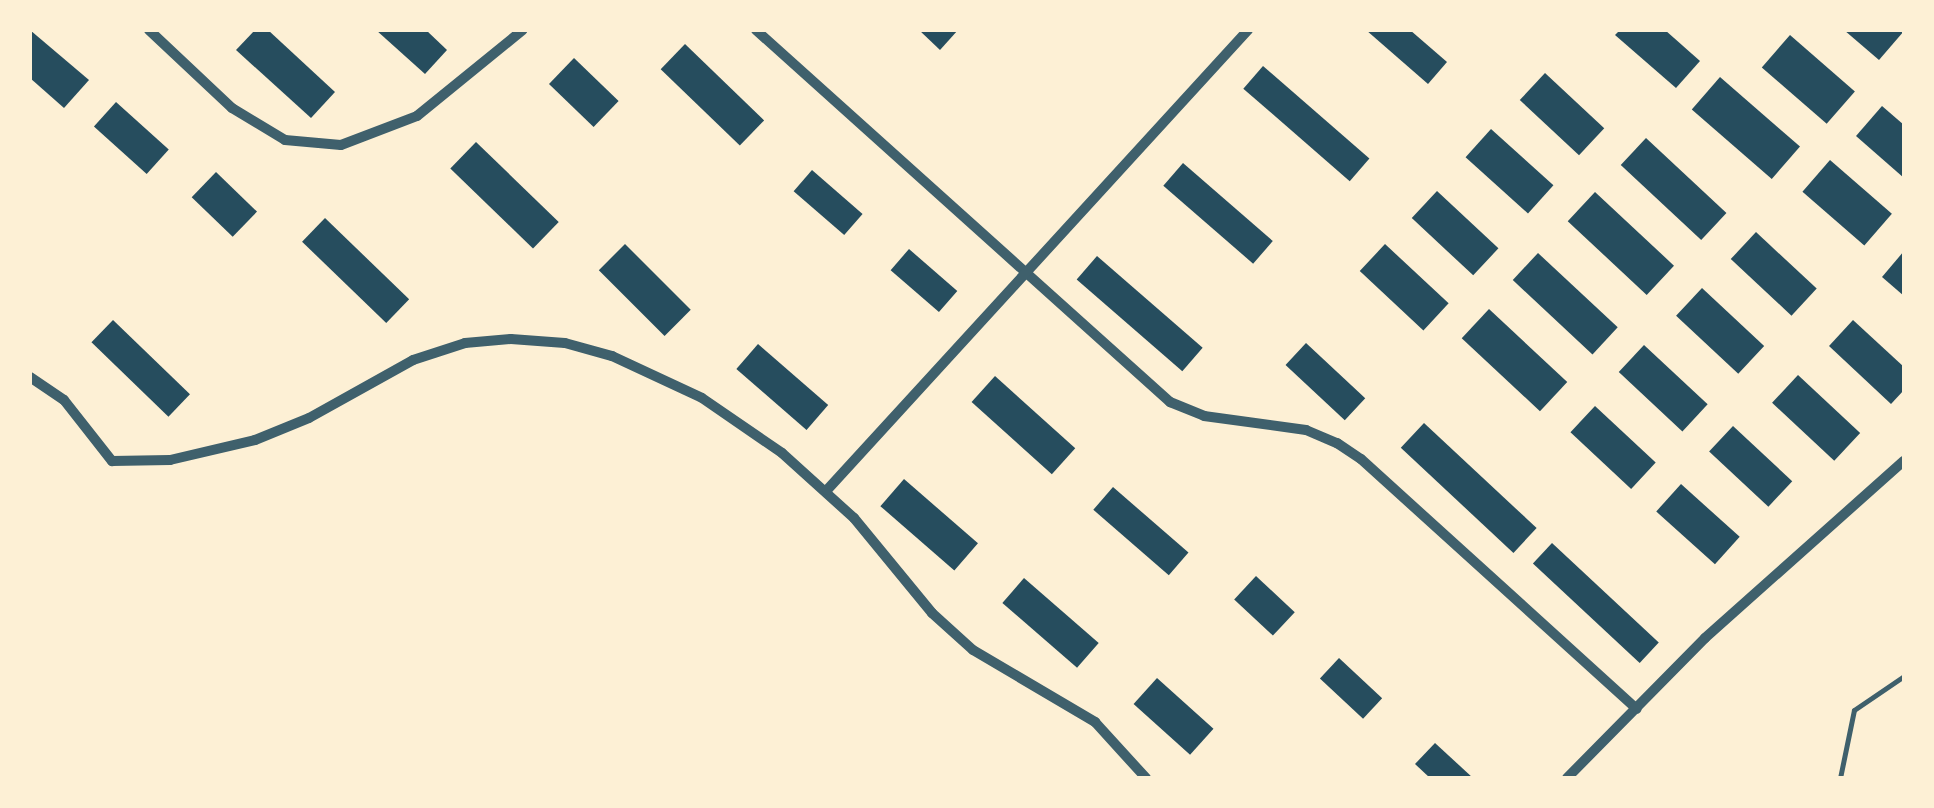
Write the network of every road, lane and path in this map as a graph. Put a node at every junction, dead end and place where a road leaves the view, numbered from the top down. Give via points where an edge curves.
1 (148, 30) edge
2 (523, 30) edge
3 (756, 30) edge
4 (1248, 30) edge
5 (1022, 274) junction
6 (30, 377) edge
7 (1904, 461) edge
8 (826, 490) junction
9 (1904, 676) edge
10 (1637, 709) junction
11 (1146, 778) edge
12 (1567, 778) edge
13 (1840, 778) edge

1 - 2 street via 232,108 285,140 341,144 417,116
3 - 5 street
4 - 5 street
5 - 8 street
5 - 10 street via 1170,402 1204,416 1306,430 1361,459
6 - 8 street via 64,400 112,461 170,460 255,440 412,360 465,343 565,344 653,372 746,425
7 - 10 street via 1705,638
8 - 11 street via 932,613 973,650 1095,722
9 - 13 lane via 1854,710
10 - 12 street

